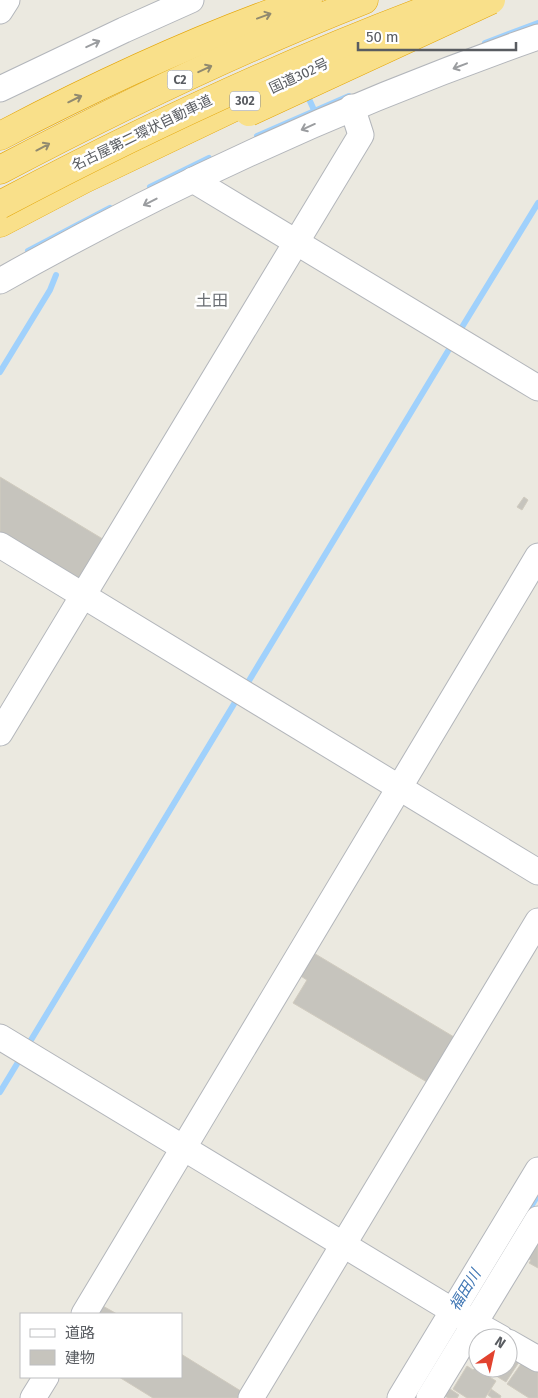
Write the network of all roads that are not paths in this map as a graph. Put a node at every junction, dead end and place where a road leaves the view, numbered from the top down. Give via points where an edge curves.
1 (7, 0) edge
2 (191, 0) edge
3 (308, 0) edge
4 (364, 0) edge
5 (370, 0) edge
6 (453, 0) edge
7 (491, 0) edge
8 (499, 0) edge
9 (0, 11) edge
10 (538, 36) edge
11 (349, 54) junction
12 (1, 87) edge
13 (352, 107) junction
14 (0, 136) edge
15 (0, 170) edge
16 (193, 180) junction
17 (0, 205) edge
18 (0, 224) edge
19 (0, 240) edge
20 (296, 242) junction
21 (0, 281) edge
22 (538, 388) edge
23 (0, 545) edge
24 (538, 556) edge
25 (84, 596) junction
26 (0, 733) edge
27 (399, 787) junction
28 (538, 872) edge
29 (538, 921) edge
30 (0, 1037) edge
31 (184, 1148) junction
32 (538, 1170) edge
33 (538, 1219) edge
34 (343, 1244) junction
35 (453, 1311) junction
36 (85, 1313) edge
37 (474, 1322) junction
38 (484, 1328) edge
39 (518, 1348) edge
40 (538, 1359) edge
41 (45, 1378) edge
42 (33, 1398) edge
43 (251, 1398) edge
44 (400, 1398) edge
45 (429, 1398) edge

1 - 9 street
12 -> 2 street
14 -> 3 highway via 122,75 220,32
15 -> 4 highway, C2 via 223,60
5 - 11 street
6 - 17 highway, 名古屋第二環状自動車道 / C2, bridge via 239,87 77,164
7 - 19 highway, bridge via 249,112
8 - 11 highway, 国道302号 / 302
10 -> 13 street
11 - 18 highway, 国道302号 / 302 via 84,179
13 -> 16 street
13 - 20 street via 361,136
16 - 20 street
16 -> 21 street
20 - 22 street
20 - 25 street
23 - 25 street
24 - 27 street
25 - 26 street
25 - 27 street
27 - 28 street
27 - 31 street
29 - 34 street
30 - 31 street
31 - 34 street
31 - 36 street
32 - 35 street
33 - 37 street
34 - 35 street
34 - 43 street
35 - 37 street
35 - 44 street
37 - 38 street
37 - 45 street
39 - 40 street
41 - 42 street

